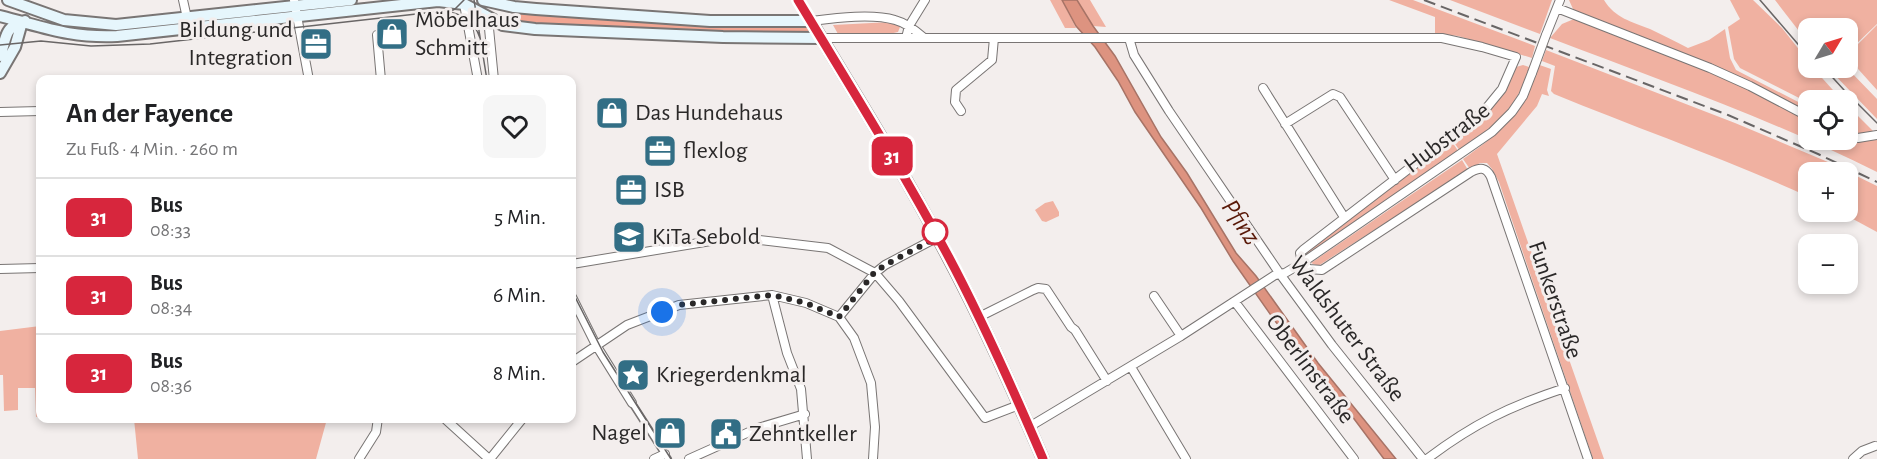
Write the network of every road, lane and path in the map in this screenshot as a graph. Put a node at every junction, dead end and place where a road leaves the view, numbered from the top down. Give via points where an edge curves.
1 (8, 0) edge
2 (183, 0) edge
3 (351, 0) edge
4 (484, 0) edge
5 (798, 0) edge
6 (925, 0) edge
7 (463, 2) edge
8 (29, 4) edge
9 (1558, 4) edge
10 (296, 7) edge
11 (0, 16) edge
12 (187, 18) junction
13 (488, 18) junction
14 (811, 21) junction
15 (22, 22) junction
16 (909, 26) junction
17 (112, 28) junction
18 (3, 29) edge
19 (377, 35) dead end
20 (923, 37) junction
21 (821, 38) junction
22 (906, 38) junction
23 (1129, 38) junction
24 (994, 39) junction
25 (0, 56) edge
26 (0, 73) edge
27 (308, 75) edge
28 (381, 75) edge
29 (477, 75) edge
30 (494, 75) edge
31 (1263, 88) dead end
32 (36, 111) edge
33 (961, 111) dead end
34 (1798, 111) edge
35 (0, 112) edge
36 (1285, 124) junction
37 (1877, 135) edge
38 (1858, 137) edge
39 (1395, 180) junction
40 (1344, 217) junction
41 (938, 237) junction
42 (576, 263) edge
43 (1302, 263) junction
44 (36, 268) edge
45 (0, 269) edge
46 (874, 273) junction
47 (1280, 274) junction
48 (772, 295) junction
49 (1154, 296) dead end
50 (1235, 302) junction
51 (576, 305) edge
52 (839, 317) junction
53 (979, 317) junction
54 (1181, 336) junction
55 (596, 345) junction
56 (576, 359) edge
57 (1131, 367) junction
58 (1107, 381) junction
59 (1565, 387) junction
60 (632, 403) joint
61 (1019, 405) junction
62 (805, 414) junction
63 (377, 423) edge
64 (450, 423) edge
65 (519, 423) edge
66 (1029, 428) junction
67 (1875, 446) dead end
68 (667, 457) edge
69 (359, 459) edge
70 (490, 459) edge
71 (654, 459) edge
72 (689, 459) edge
73 (807, 459) edge
74 (873, 459) edge
75 (1043, 459) edge
76 (1186, 459) edge
77 (1354, 459) edge
78 (1425, 459) edge
79 (1588, 459) edge
80 (1853, 459) edge

1 - 8 main road
2 - 12 street
3 - 10 main road
4 - 13 main road
4 - 14 main road via 514,7 710,21
5 - 14 street
6 - 16 street
7 - 10 main road
7 - 13 main road
7 - 29 street
8 - 15 street
8 - 17 main road via 64,20
9 - 34 street via 1710,68
9 - 43 street, Hubstraße, bridge via 1523,96 1512,112 1492,132
10 - 12 main road
10 - 17 main road
10 - 27 street
11 - 15 main road
12 - 17 main road
13 - 21 main road via 503,26 535,29
13 - 30 street
14 - 16 street via 878,17
14 - 21 main road
15 - 17 main road via 76,30
15 - 17 main road via 72,35
15 - 18 main road
15 - 26 main road via 15,47
16 - 20 street
16 - 22 street
18 - 25 main road
19 - 28 street
20 - 22 street
20 - 24 street
21 - 22 street
21 - 41 main road
23 - 24 street
23 - 39 street, Hubstraße via 1442,38 1516,57 1502,89 1484,111
23 - 47 street, Waldshuter Straße via 1134,55 1169,111
24 - 33 street via 992,60 956,90 955,102
31 - 36 street
32 - 35 street
36 - 39 street via 1333,94 1340,97
36 - 40 street
37 - 38 street
39 - 40 street, Hubstraße
40 - 43 street, Hubstraße via 1300,253
41 - 46 street
41 - 53 main road
42 - 46 street via 735,237 828,248
43 - 47 street, Hubstraße
43 - 59 street, Funkerstraße via 1309,269 1322,270 1477,168 1484,169 1491,177
44 - 45 street
46 - 52 street
46 - 61 street via 985,418
47 - 50 street, Hubstraße
47 - 78 street, Waldshuter Straße
48 - 52 street via 806,303
48 - 55 street via 678,305 627,325
48 - 62 street
49 - 54 street
50 - 54 street, Hubstraße
50 - 77 street, Oberlinstraße
51 - 55 street
52 - 74 street via 854,338 871,383
53 - 58 street via 1033,290 1046,289
53 - 61 main road
54 - 57 street, Hubstraße
55 - 56 street
55 - 60 street
57 - 58 street, Hubstraße
57 - 76 street
58 - 66 street, Hubstraße
59 - 78 street via 1488,418
59 - 79 street, Funkerstraße
60 - 68 street
61 - 66 main road
62 - 72 street via 758,428
62 - 73 street
63 - 69 street
64 - 70 street
65 - 70 street
66 - 75 main road
67 - 80 street
68 - 71 street

